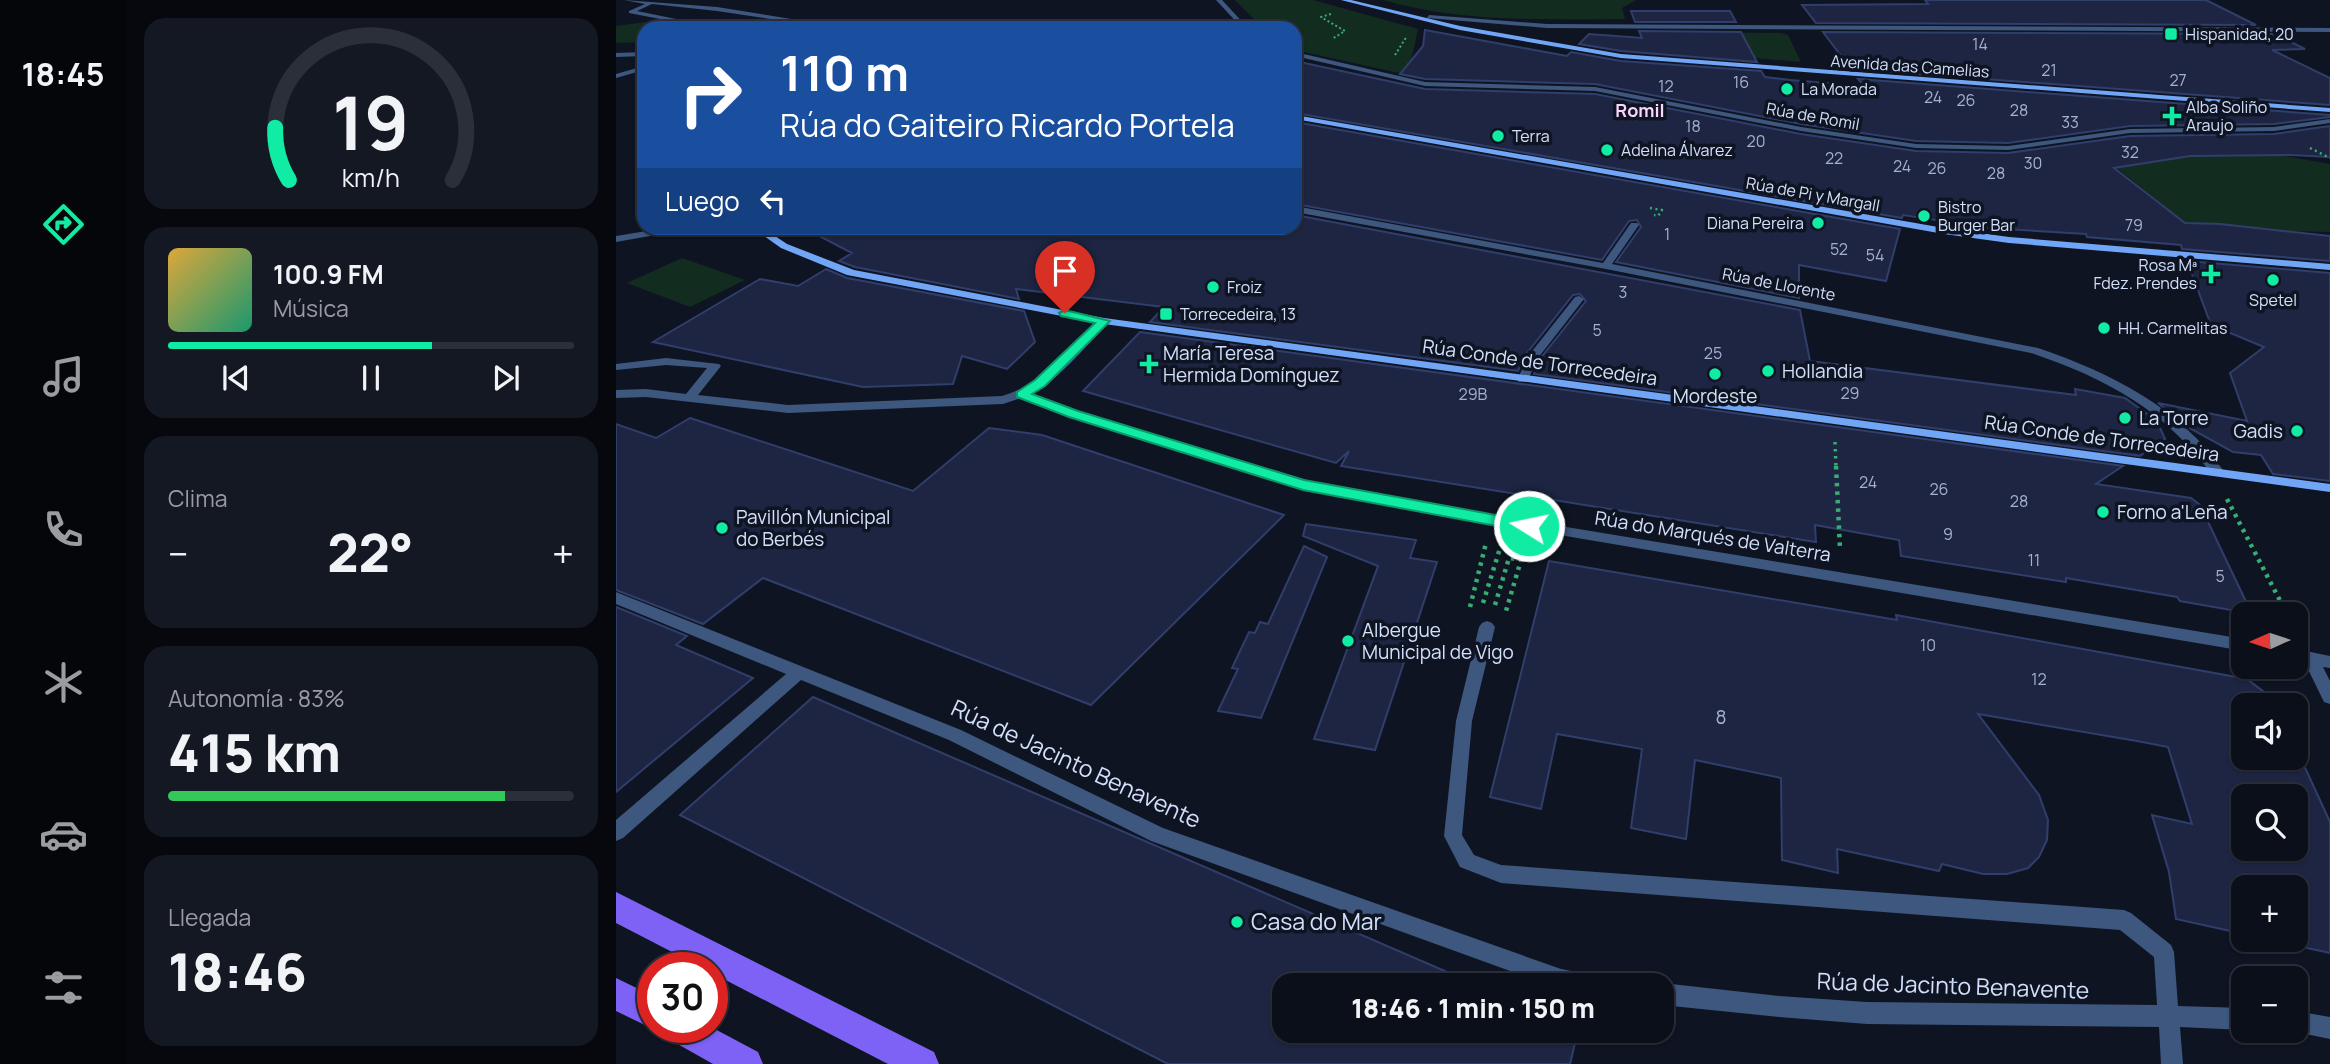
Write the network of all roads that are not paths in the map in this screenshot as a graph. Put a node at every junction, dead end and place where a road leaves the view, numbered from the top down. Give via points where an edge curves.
1 (627, 0) edge
2 (1219, 0) edge
3 (1344, 0) edge
4 (1360, 0) edge
5 (649, 1) edge
6 (1429, 17) junction
7 (679, 21) edge
8 (797, 21) edge
9 (1238, 21) edge
10 (1547, 26) junction
11 (2330, 30) edge
12 (1490, 33) junction
13 (637, 56) edge
14 (1302, 56) edge
15 (616, 57) edge
16 (637, 70) edge
17 (616, 76) edge
18 (2330, 110) edge
19 (1302, 118) edge
20 (2330, 121) edge
21 (1302, 210) edge
22 (1634, 225) dead end
23 (639, 235) edge
24 (768, 235) edge
25 (616, 239) edge
26 (1606, 265) junction
27 (2330, 267) edge
28 (1579, 299) dead end
29 (1104, 321) junction
30 (616, 367) edge
31 (1522, 380) junction
32 (616, 394) edge
33 (1021, 394) junction
34 (689, 398) junction
35 (2218, 473) junction
36 (2330, 488) edge
37 (616, 598) edge
38 (1490, 619) road end
39 (2231, 643) edge
40 (2308, 658) edge
41 (2330, 662) edge
42 (2308, 664) edge
43 (798, 673) junction
44 (2330, 697) edge
45 (616, 832) edge
46 (616, 907) edge
47 (1544, 973) edge
48 (616, 993) edge
49 (1674, 995) edge
50 (637, 1004) edge
51 (2167, 1015) junction
52 (2231, 1018) edge
53 (2308, 1024) edge
54 (2330, 1028) edge
55 (708, 1043) edge
56 (747, 1064) edge
57 (922, 1064) edge
58 (2172, 1064) edge

1 - 5 street
2 - 9 street
3 - 12 main road, Avenida das Camelias
4 - 6 main road, Avenida das Camelias
5 - 7 street via 631,12
5 - 8 street
6 - 10 street
6 - 12 main road, Avenida das Camelias
10 - 11 street
10 - 12 street
12 - 18 main road, Avenida das Camelias via 1621,56
13 - 15 street
14 - 20 street, Rúa de Romil via 1425,84 1595,89 1916,146 2008,148 2130,131 2274,129
16 - 17 street
19 - 27 main road, Rúa de Pi y Margall via 1957,233
21 - 26 street, Rúa de Llorente
22 - 26 street
23 - 25 street
24 - 29 main road, Rúa Conde de Torrecedeira via 851,273
26 - 35 street, Rúa de Llorente via 2034,351 2082,366 2125,388 2170,420 2201,447
28 - 31 street via 1533,358
29 - 31 main road, Rúa Conde de Torrecedeira
29 - 33 street via 1040,383
30 - 34 street via 681,360 715,366
31 - 35 main road, Rúa Conde de Torrecedeira
32 - 34 street
33 - 34 street via 987,401 788,409
33 - 39 street, Rúa do Marqués de Valterra via 1336,493
35 - 36 main road, Rúa Conde de Torrecedeira
37 - 43 street, Rúa de Jacinto Benavente
38 - 51 street via 1464,721 1454,836 1467,861 1501,874 2124,920 2164,952
40 - 41 street
42 - 44 street
43 - 45 street
43 - 47 street, Rúa de Jacinto Benavente via 955,735 1158,835
46 - 57 main road
48 - 50 main road
49 - 51 street, Rúa de Jacinto Benavente via 1894,1014
51 - 52 street, Rúa de Jacinto Benavente
51 - 58 street
53 - 54 street
55 - 56 main road

